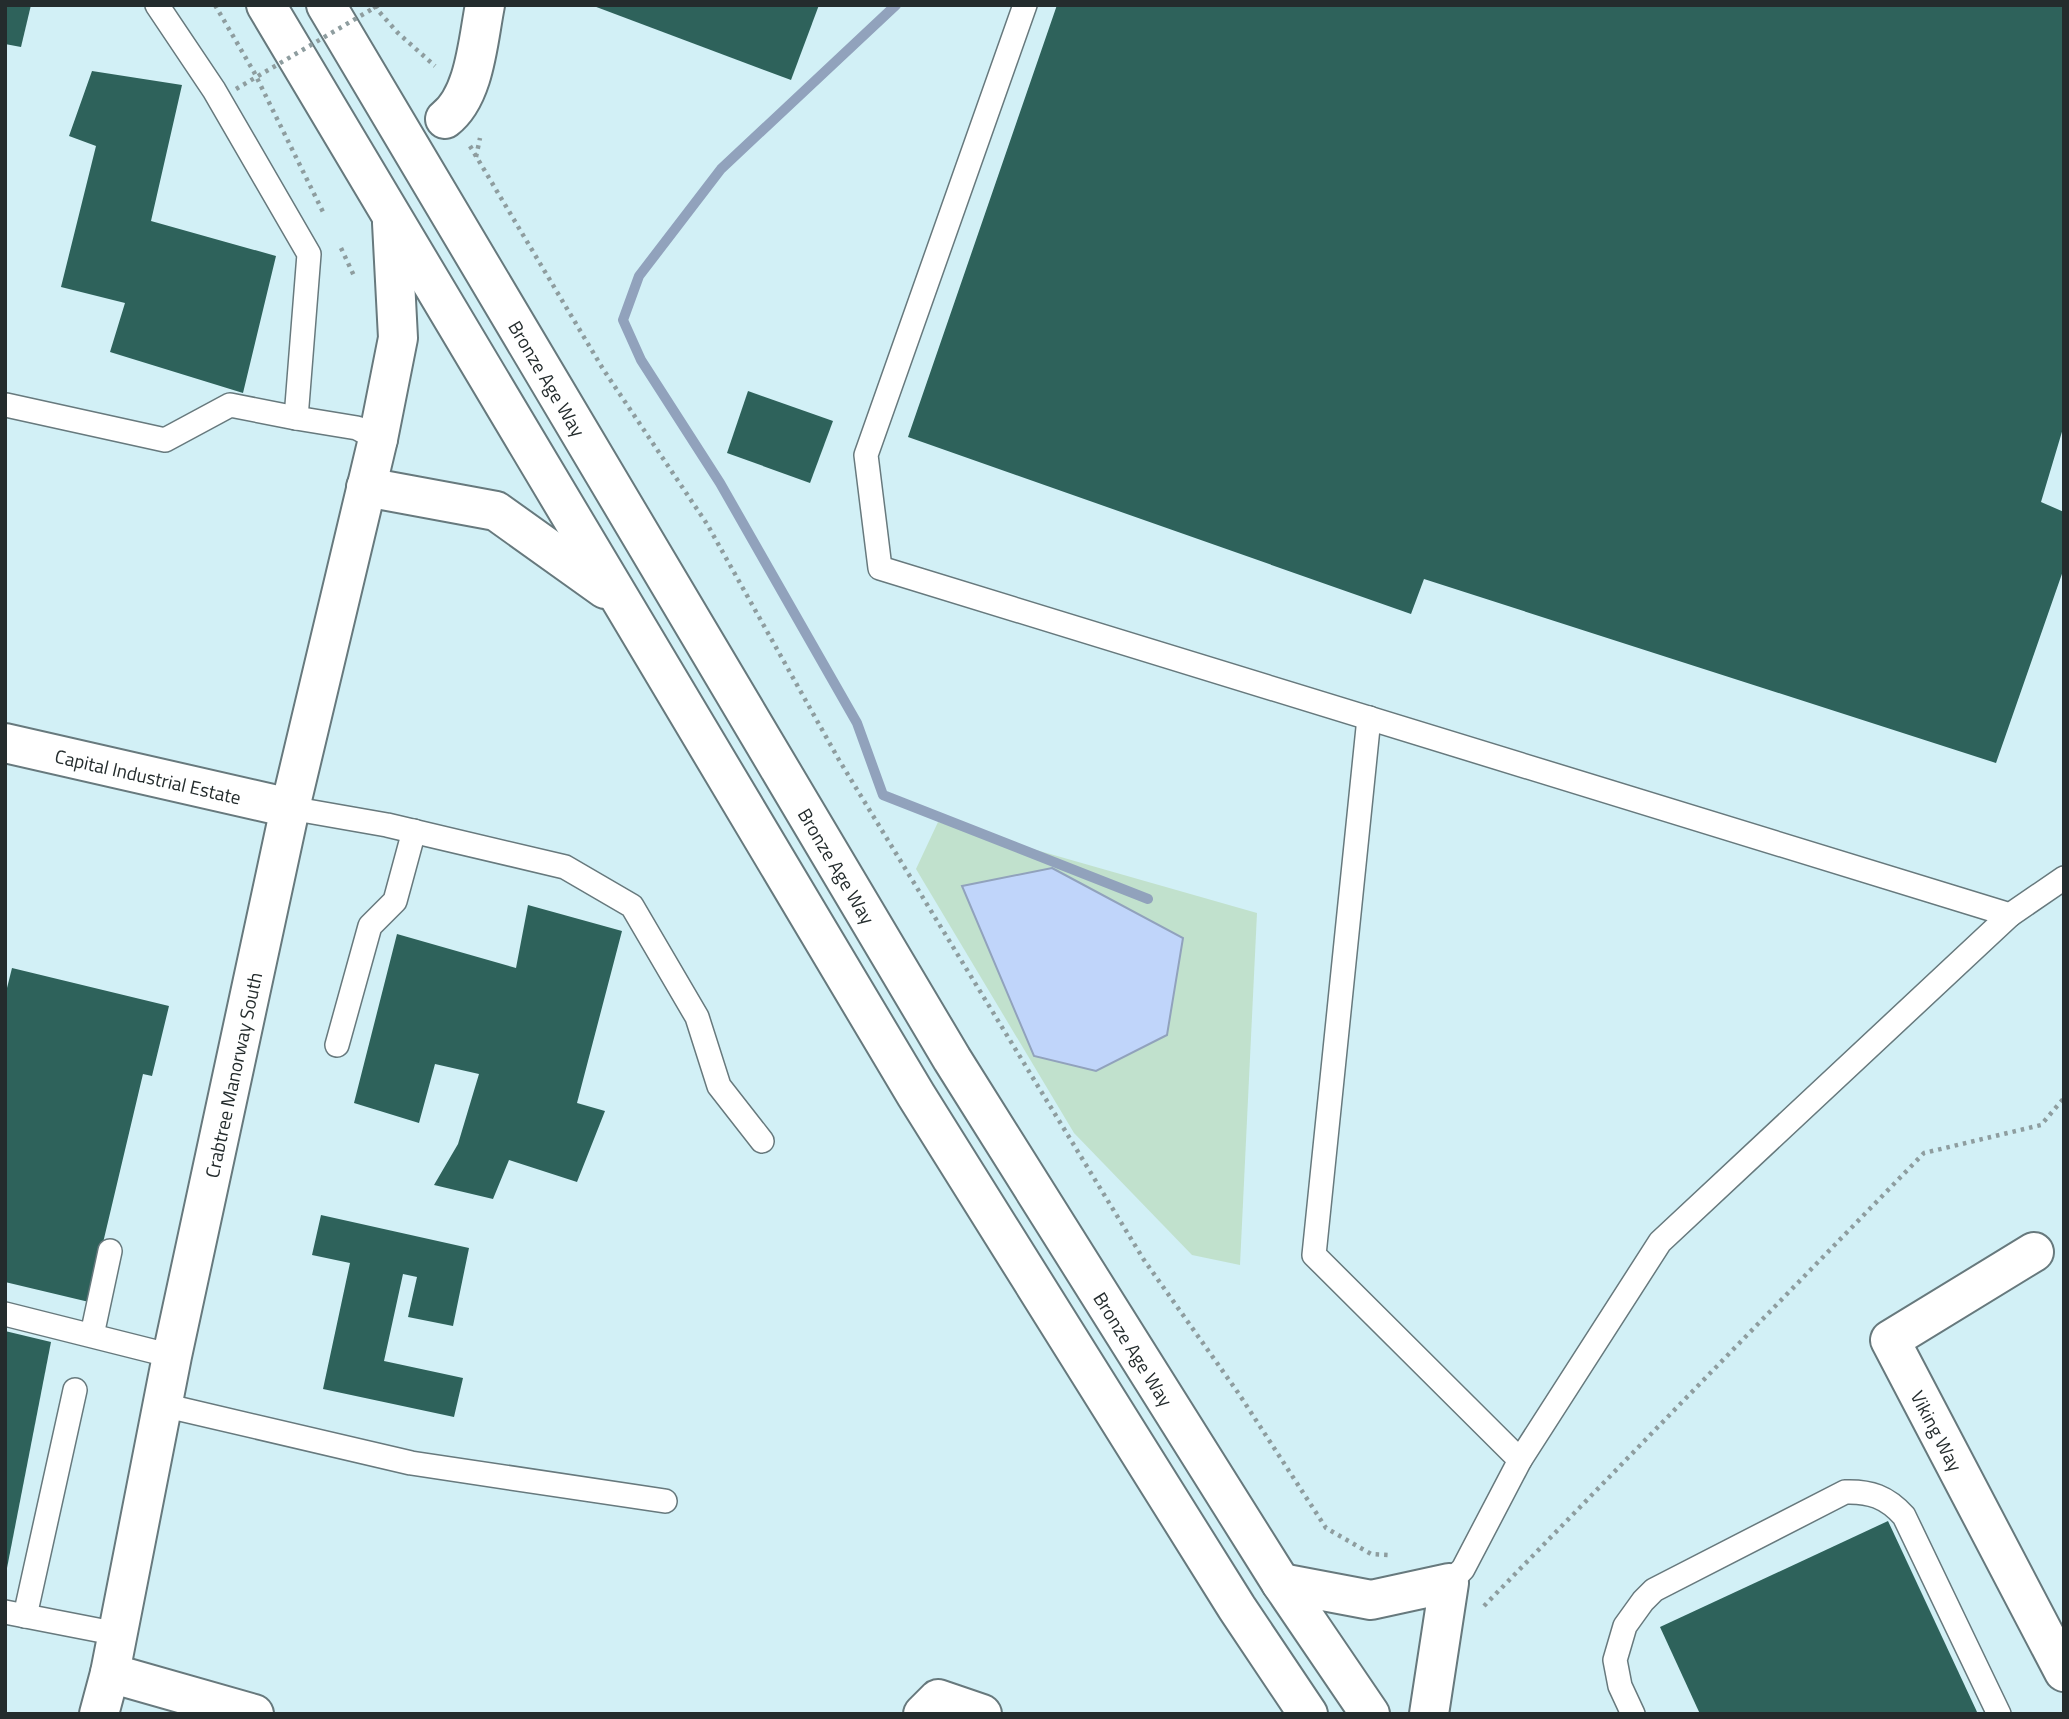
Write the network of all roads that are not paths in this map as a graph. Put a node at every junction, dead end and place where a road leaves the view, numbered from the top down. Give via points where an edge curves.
1 (158, 5) edge
2 (266, 5) edge
3 (326, 5) edge
4 (485, 5) edge
5 (1025, 5) edge
6 (448, 117) road end
7 (391, 218) junction
8 (6, 405) edge
9 (296, 418) junction
10 (378, 439) junction
11 (366, 487) junction
12 (618, 598) junction
13 (1369, 718) junction
14 (5, 744) edge
15 (290, 808) junction
16 (414, 831) junction
17 (2064, 878) edge
18 (2010, 915) junction
19 (337, 1045) dead end
20 (762, 1141) dead end
21 (110, 1251) dead end
22 (2034, 1252) dead end
23 (5, 1314) edge
24 (92, 1335) junction
25 (172, 1356) junction
26 (75, 1390) dead end
27 (163, 1405) junction
28 (1520, 1460) junction
29 (665, 1501) dead end
30 (1281, 1583) junction
31 (1462, 1593) junction
32 (15, 1614) edge
33 (118, 1634) junction
34 (2064, 1672) edge
35 (110, 1673) junction
36 (99, 1714) edge
37 (254, 1714) edge
38 (923, 1714) edge
39 (982, 1714) edge
40 (1308, 1714) edge
41 (1370, 1714) edge
42 (1429, 1714) edge
43 (1633, 1714) edge
44 (1999, 1714) edge

1 - 9 lane via 214,90 309,254
2 - 7 main road
3 - 30 main road, Bronze Age Way via 945,1047
4 - 6 main road via 469,81
5 - 13 lane via 866,455 880,568
7 - 10 main road, Crabtree Manorway South via 398,338
7 - 12 main road
8 - 9 lane via 165,440 230,405
9 - 10 lane via 356,429
10 - 11 main road, Crabtree Manorway South
11 - 12 main road via 496,511
11 - 15 main road, Crabtree Manorway South
12 - 40 main road via 916,1096
13 - 18 lane
13 - 28 lane via 1314,1255
14 - 15 main road, Capital Industrial Estate
15 - 16 lane
15 - 25 main road, Crabtree Manorway South
16 - 19 lane via 395,901 370,926
16 - 20 lane via 565,867 632,906 697,1017 719,1086
17 - 18 lane
18 - 28 lane via 1660,1242
21 - 24 lane
22 - 34 main road, Viking Way via 1890,1340
23 - 24 lane
24 - 25 lane
25 - 27 main road, Crabtree Manorway South
26 - 32 lane
27 - 29 lane via 411,1463
27 - 33 main road, Crabtree Manorway South
28 - 31 lane via 1463,1569
30 - 31 main road via 1371,1600
30 - 41 main road, Bronze Age Way
31 - 42 main road
32 - 33 lane
33 - 35 main road, Crabtree Manorway South
35 - 36 main road, Crabtree Manorway South
35 - 37 main road
38 - 39 main road via 938,1699
43 - 44 lane via 1620,1686 1617,1650 1625,1626 1654,1590 1845,1492 1864,1491 1893,1503 1904,1516

